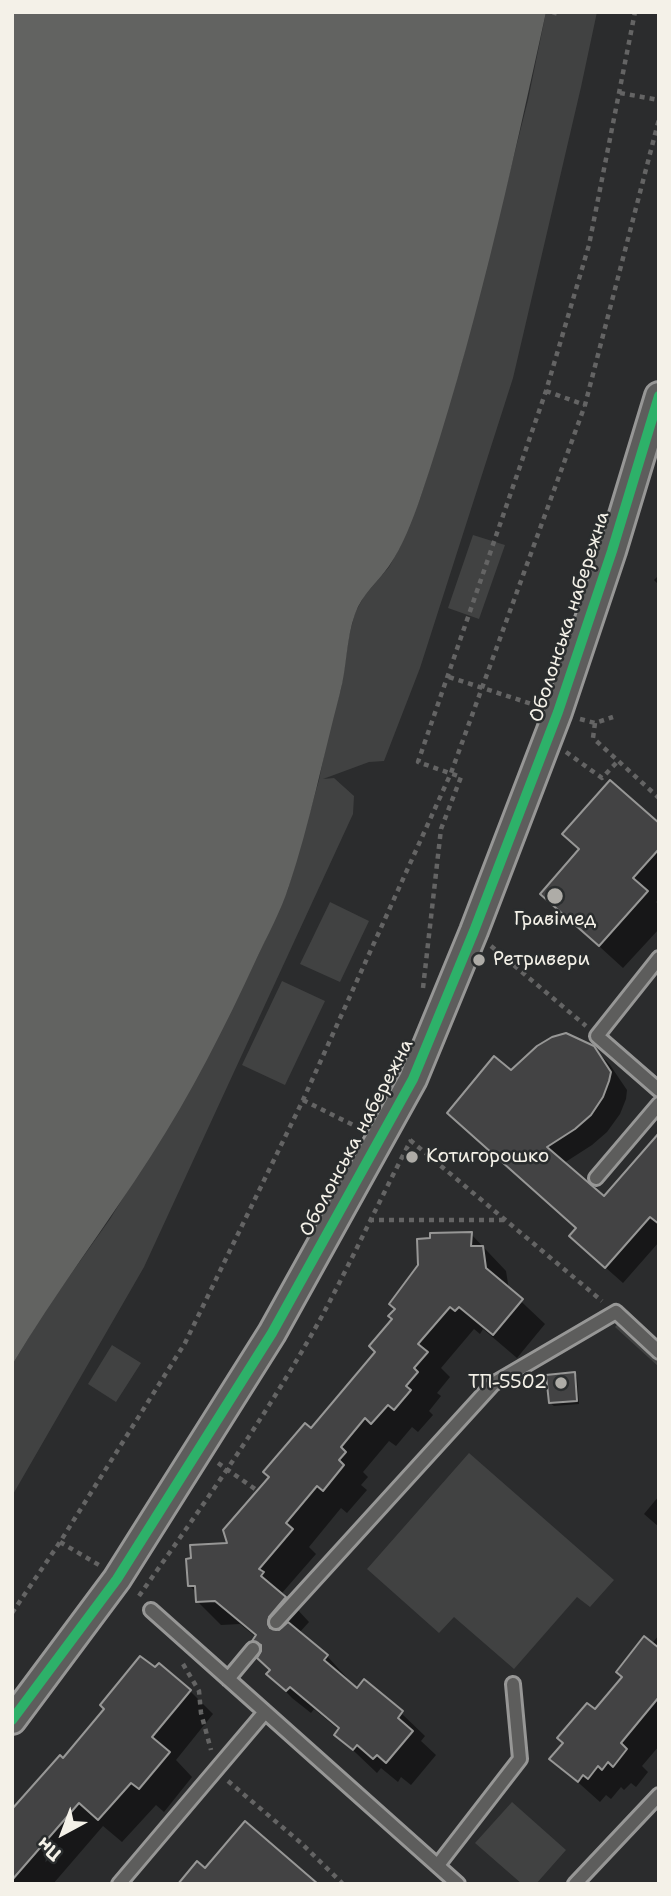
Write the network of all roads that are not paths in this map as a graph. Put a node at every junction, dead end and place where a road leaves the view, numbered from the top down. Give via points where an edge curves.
1 (659, 396) edge
2 (659, 958) edge
3 (659, 1090) edge
4 (659, 1104) edge
5 (596, 1178) dead end
6 (659, 1352) edge
7 (151, 1610) dead end
8 (276, 1622) dead end
9 (253, 1649) dead end
10 (228, 1679) junction
11 (513, 1684) dead end
12 (265, 1712) junction
13 (12, 1720) edge
14 (659, 1795) edge
15 (438, 1866) junction
16 (119, 1884) edge
17 (458, 1884) edge
18 (575, 1884) edge

1 - 13 street, Оболонська набережна via 548,739 413,1079 380,1128 272,1333 117,1579
2 - 3 lane via 597,1036
4 - 5 lane
6 - 8 lane via 616,1312 492,1384
7 - 10 lane
9 - 10 lane
10 - 12 lane
11 - 15 lane via 520,1759
12 - 15 lane
12 - 16 lane
14 - 18 lane
15 - 17 lane

